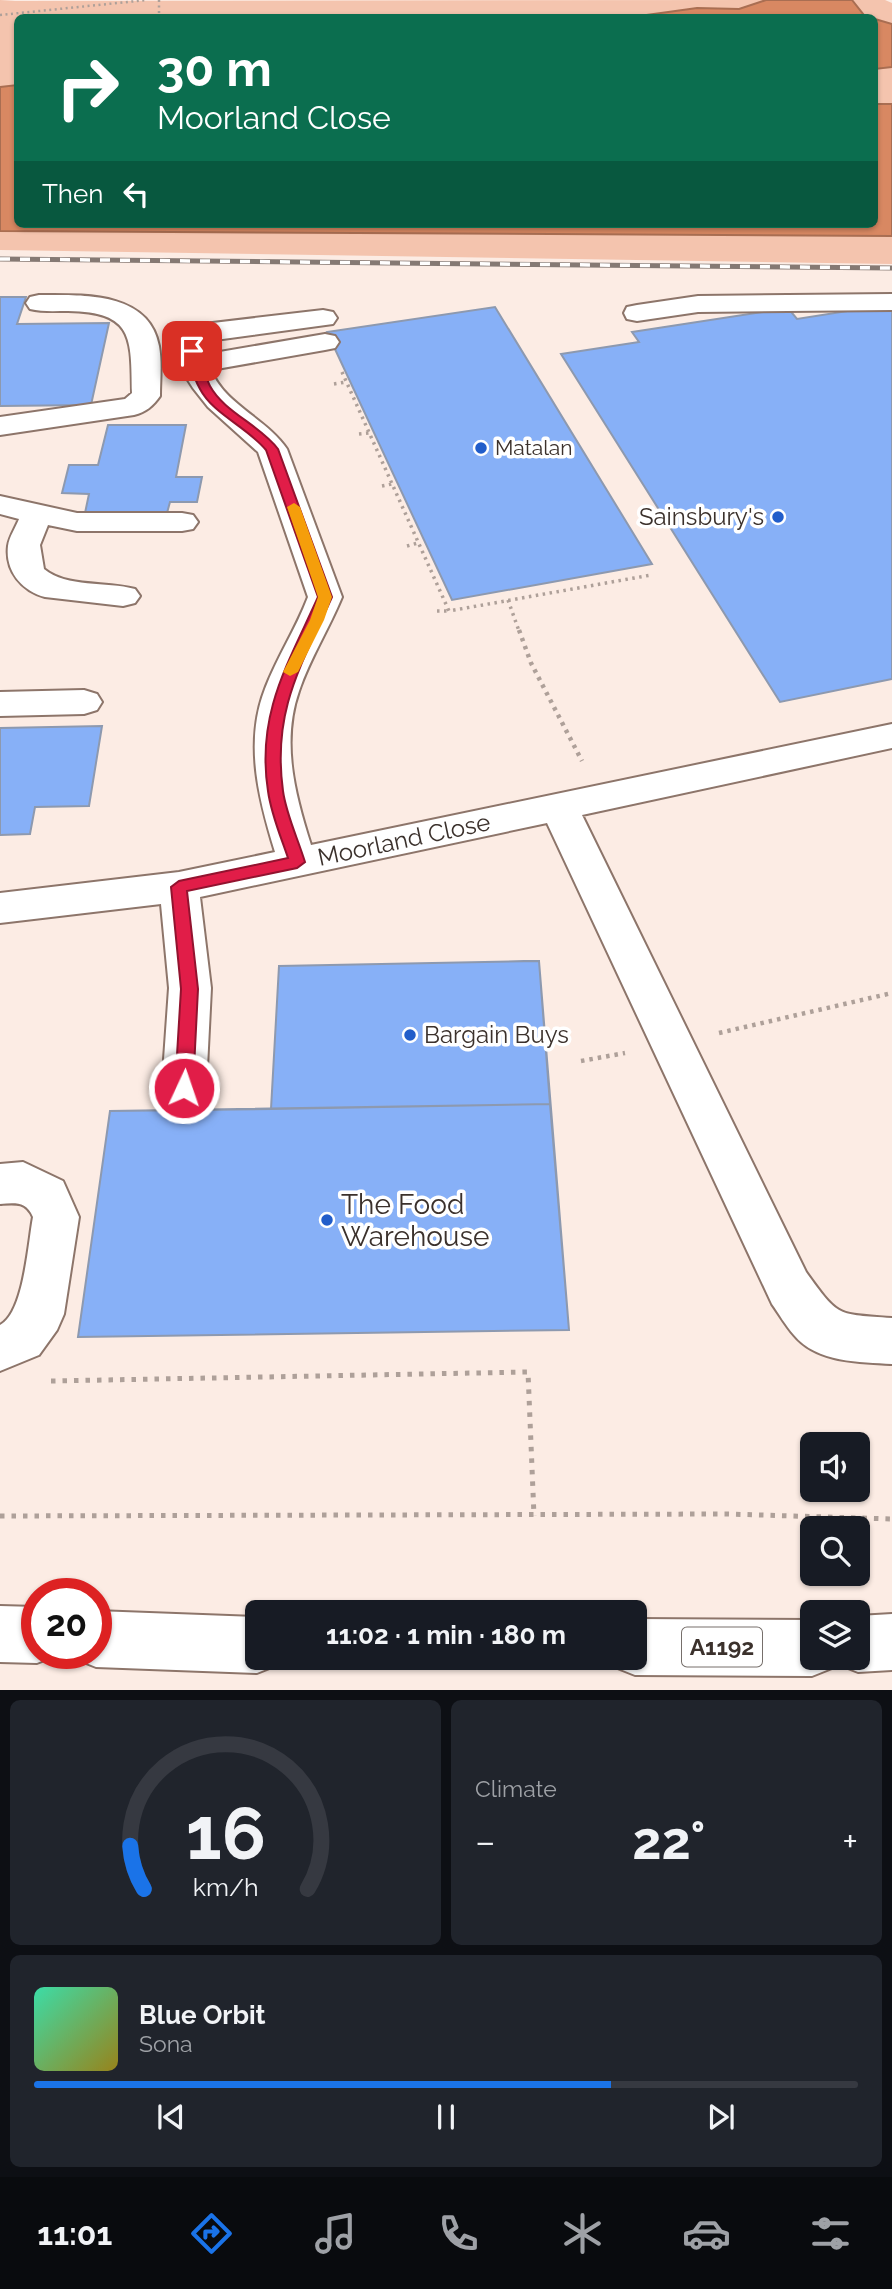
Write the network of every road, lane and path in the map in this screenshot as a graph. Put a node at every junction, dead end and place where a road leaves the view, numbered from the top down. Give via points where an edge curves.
1 (146, 0) edge
2 (0, 15) edge
3 (892, 302) edge
4 (39, 303) dead end
5 (638, 313) dead end
6 (325, 330) dead end
7 (341, 370) dead end
8 (346, 382) junction
9 (334, 384) dead end
10 (0, 426) edge
11 (369, 433) junction
12 (359, 434) dead end
13 (392, 484) junction
14 (382, 486) dead end
15 (0, 505) edge
16 (38, 512) junction
17 (182, 522) dead end
18 (418, 543) junction
19 (407, 546) dead end
20 (651, 575) dead end
21 (123, 596) dead end
22 (438, 611) dead end
23 (449, 611) junction
24 (84, 702) dead end
25 (0, 704) edge
26 (892, 737) edge
27 (559, 807) junction
28 (297, 862) junction
29 (179, 887) junction
30 (0, 908) edge
31 (892, 993) edge
32 (673, 1044) junction
33 (581, 1061) dead end
34 (184, 1088) dead end
35 (0, 1184) edge
36 (892, 1341) edge
37 (0, 1348) edge
38 (42, 1381) dead end
39 (0, 1516) edge
40 (534, 1516) junction
41 (892, 1519) edge
42 (0, 1634) edge
43 (21, 1635) edge
44 (112, 1640) edge
45 (892, 1642) edge
46 (870, 1643) edge
47 (245, 1645) edge
48 (647, 1647) edge
49 (800, 1648) edge

1 - 2 path
3 - 5 main road via 698,304
4 - 10 main road via 103,305 130,316 144,340 146,396 134,406
6 - 28 main road via 204,332 194,337 192,351 206,389 272,449 325,597 282,693 273,731 275,792
7 - 8 path
8 - 9 path
8 - 11 path
11 - 12 path
11 - 13 path
13 - 14 path
13 - 18 path
15 - 16 main road
16 - 17 main road via 77,522
16 - 21 main road via 24,545 28,573 45,587
18 - 19 path
18 - 23 path
20 - 23 path
22 - 23 path
24 - 25 main road
26 - 27 main road, Moorland Close
27 - 28 main road, Moorland Close
27 - 32 main road
28 - 29 main road, Moorland Close
29 - 30 main road, Moorland Close
29 - 34 main road via 190,989
31 - 32 path
32 - 33 path
32 - 36 main road via 789,1288 813,1322 839,1337
35 - 37 main road via 23,1182 47,1195 56,1217 40,1314 22,1339
38 - 40 path via 528,1372
39 - 40 path
40 - 41 path via 728,1514
42 - 43 main road
44 - 47 main road
45 - 46 main road
48 - 49 main road, A1192

